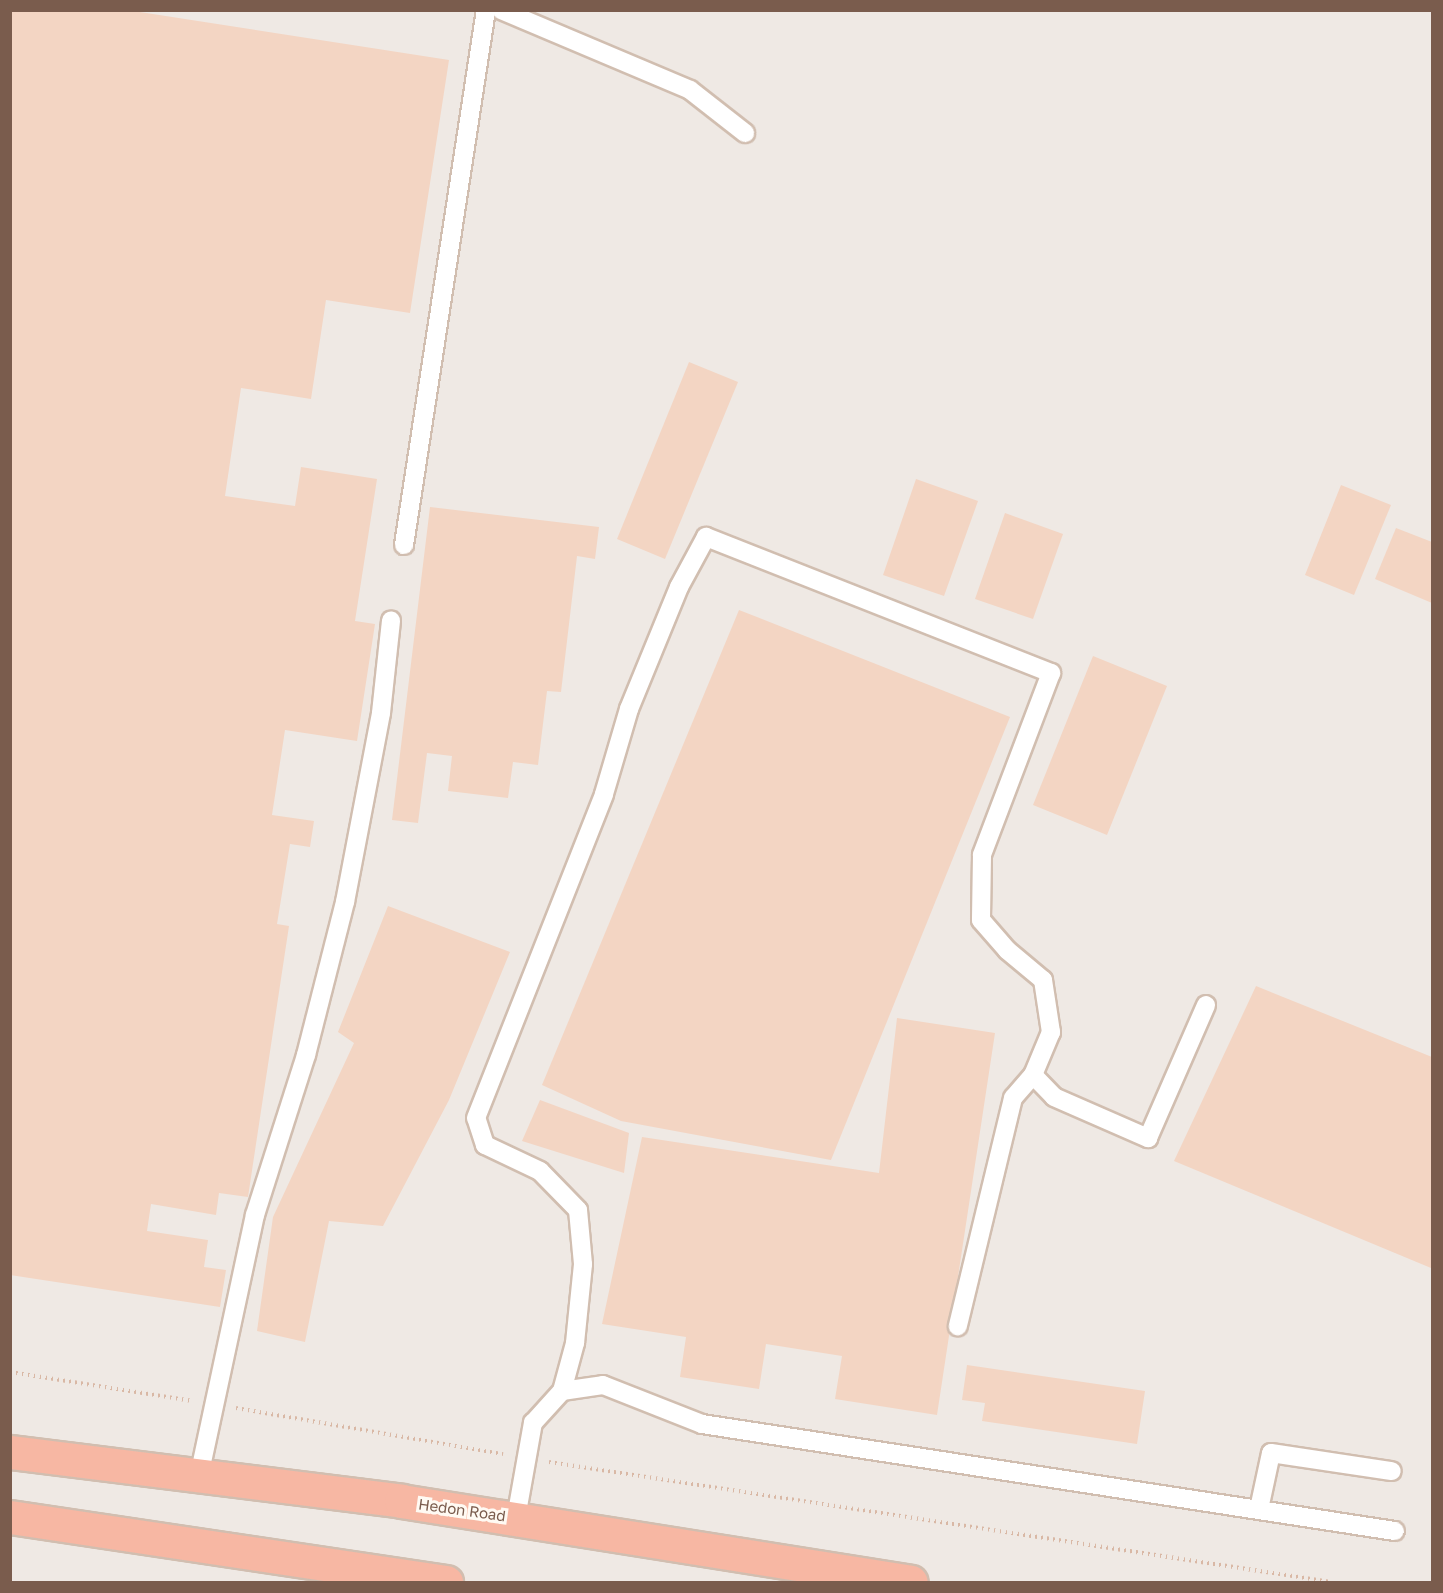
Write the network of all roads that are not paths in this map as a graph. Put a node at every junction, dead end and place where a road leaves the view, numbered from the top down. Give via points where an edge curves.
1 (486, 10) edge
2 (501, 10) edge
3 (745, 133) dead end
4 (404, 545) dead end
5 (391, 621) dead end
6 (1206, 1005) dead end
7 (1033, 1075) junction
8 (958, 1326) dead end
9 (562, 1391) junction
10 (10, 1452) edge
11 (1392, 1471) dead end
12 (199, 1476) junction
13 (1259, 1509) junction
14 (10, 1517) edge
15 (516, 1518) junction
16 (1395, 1531) dead end
17 (446, 1582) edge
18 (911, 1582) edge

1 - 4 lane
2 - 3 lane via 690,90
5 - 12 lane via 381,713 345,902 306,1055 255,1215
6 - 7 lane via 1148,1138 1054,1097
7 - 8 lane via 1013,1098
7 - 9 lane via 1051,1032 1044,980 1007,950 981,920 982,855 1051,673 706,537 679,587 629,709 604,794 476,1118 485,1145 540,1171 578,1209 583,1264 575,1343
9 - 13 lane via 603,1385 702,1424
9 - 15 lane via 533,1423
10 - 12 highway, Hedon Road
11 - 13 lane via 1271,1453
12 - 15 highway, Hedon Road
13 - 16 lane
14 - 17 highway
15 - 18 highway, Hedon Road

